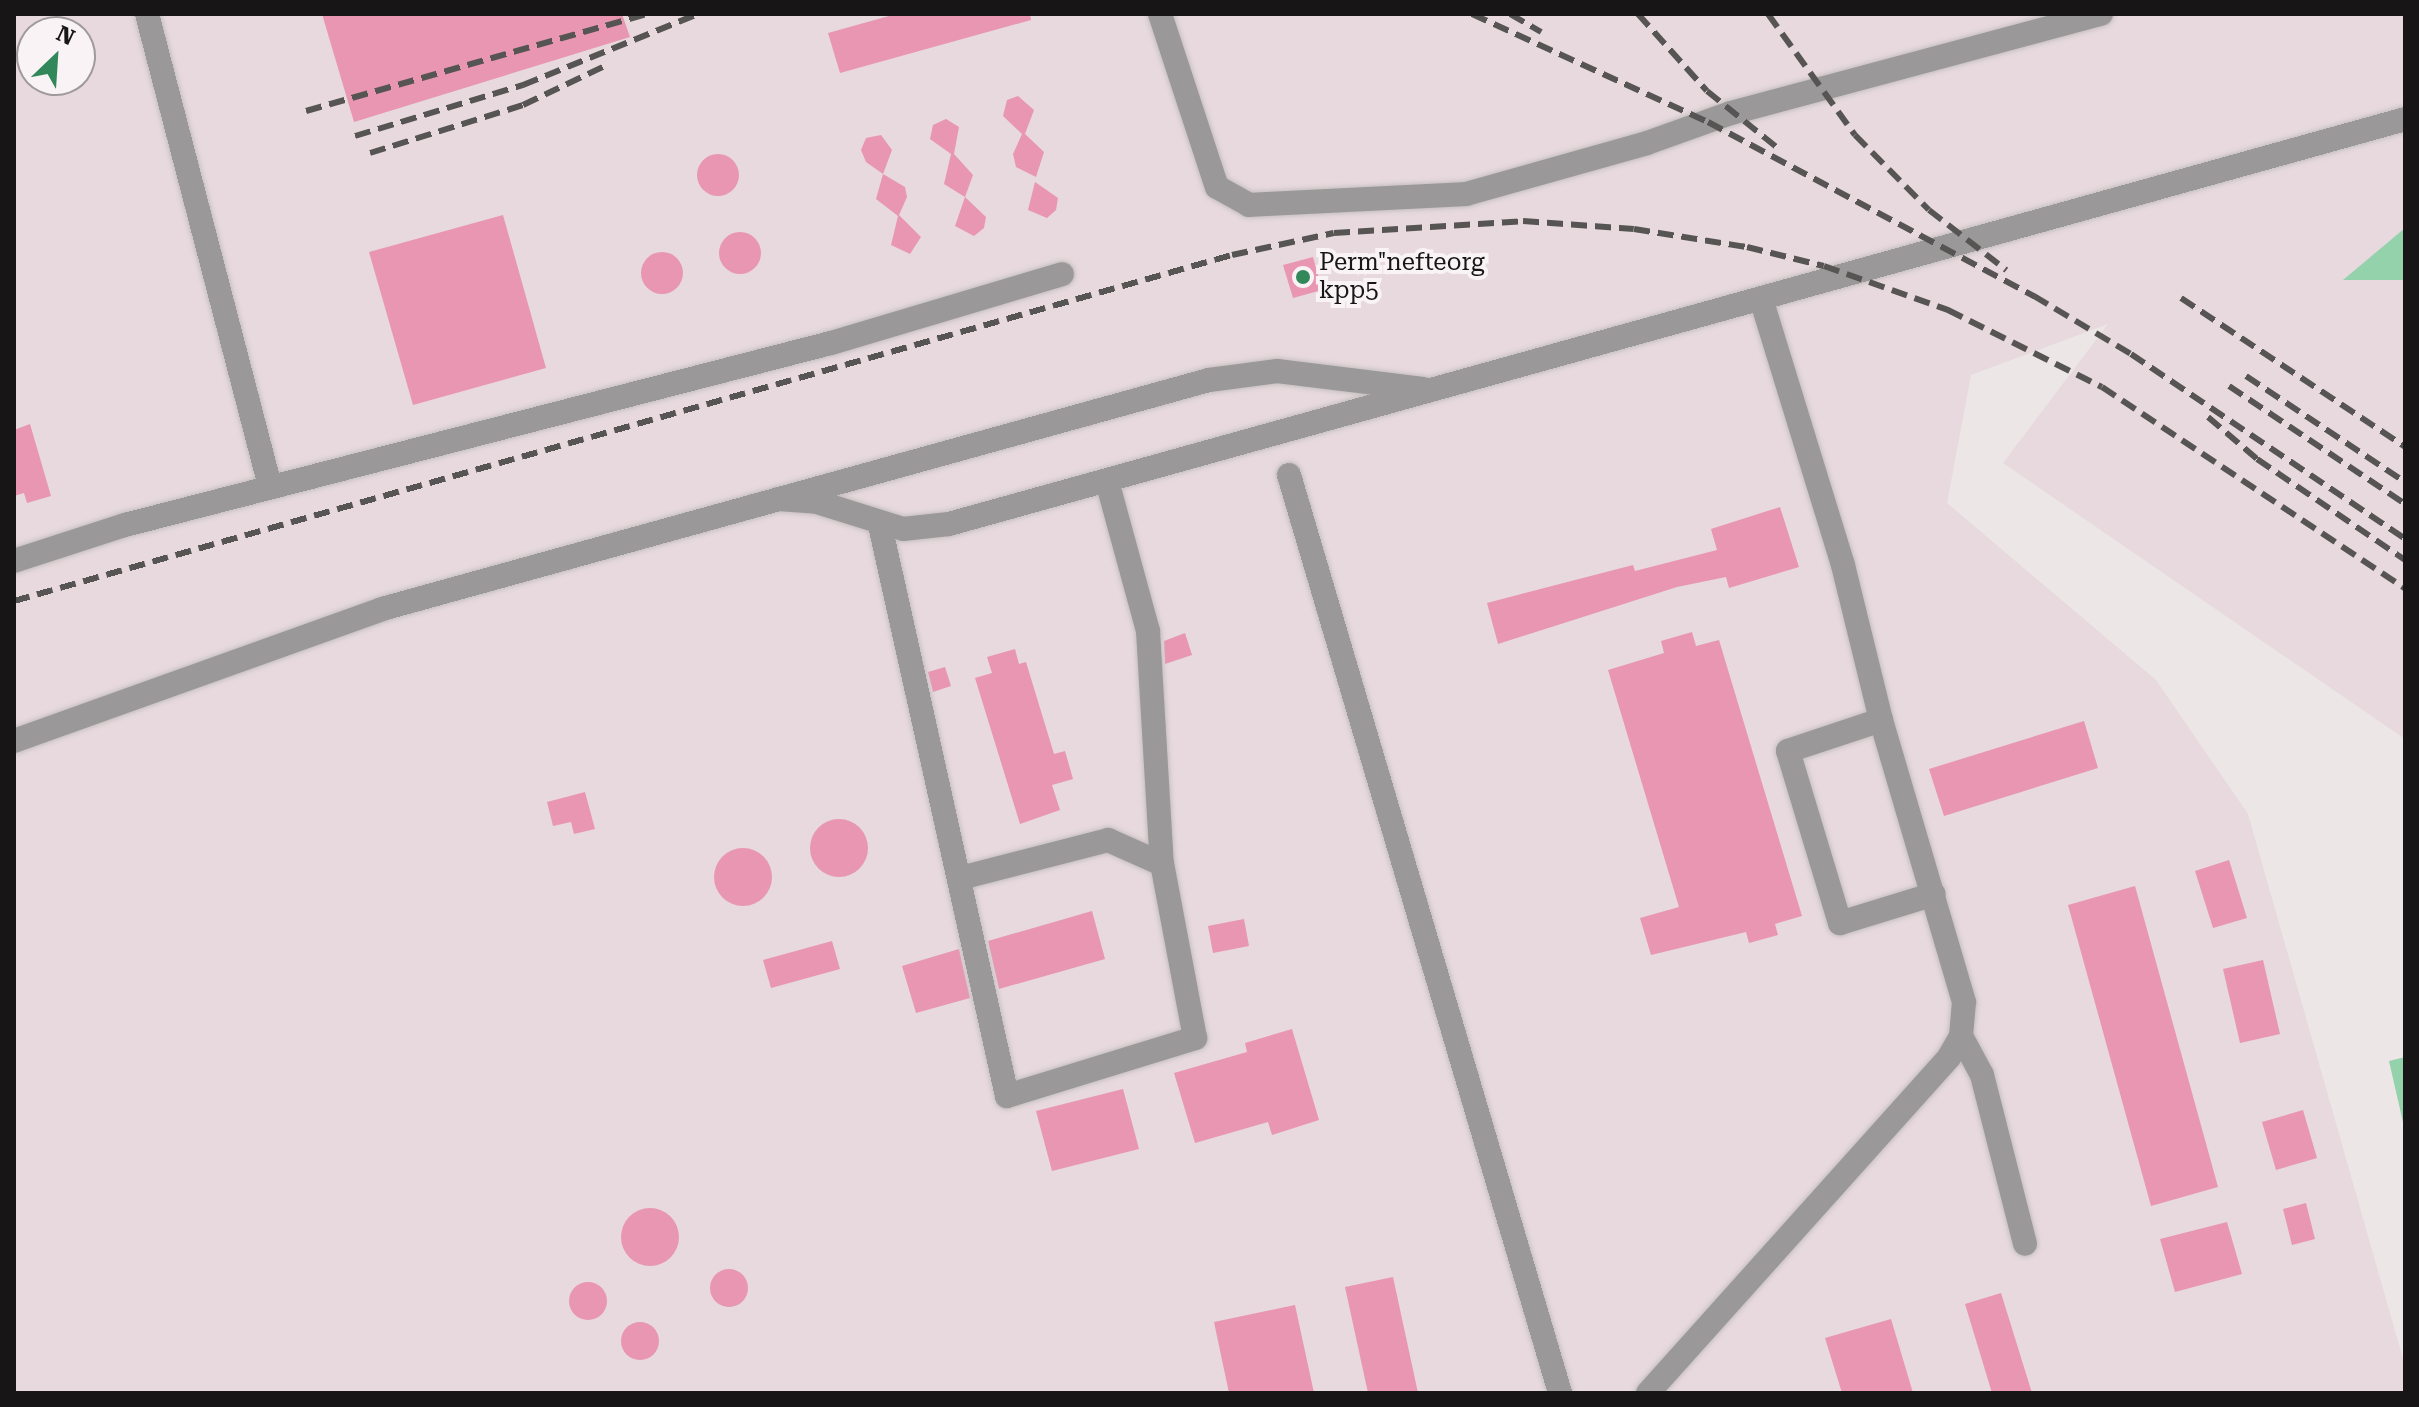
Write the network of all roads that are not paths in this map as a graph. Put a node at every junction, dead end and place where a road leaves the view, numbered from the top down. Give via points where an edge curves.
1 (147, 14) edge
2 (1160, 14) edge
3 (2101, 14) edge
4 (2405, 119) edge
5 (1062, 274) dead end
6 (1762, 301) junction
7 (1444, 390) junction
8 (1289, 475) dead end
9 (1107, 481) junction
10 (270, 487) junction
11 (778, 499) junction
12 (880, 525) junction
13 (14, 561) edge
14 (1881, 720) junction
15 (14, 741) edge
16 (1162, 864) junction
17 (960, 878) junction
18 (1934, 894) junction
19 (1961, 1036) junction
20 (2025, 1244) dead end
21 (1560, 1393) edge
22 (1648, 1393) edge

1 - 10 street
2 - 3 street via 1217,187 1249,205 1421,200 1480,191 1746,109
4 - 6 street
5 - 10 street via 831,343
6 - 7 street
6 - 14 street via 1843,565
7 - 9 street
7 - 11 street via 1250,371
8 - 21 street
9 - 12 street via 949,524 903,529
9 - 16 street via 1148,631
10 - 13 street
11 - 12 street via 817,502
11 - 15 street via 382,609
12 - 17 street
14 - 18 street
14 - 18 street via 1788,751 1840,923
16 - 17 street via 1108,840
16 - 17 street via 1195,1038 1007,1096
18 - 19 street via 1964,1002
19 - 20 street via 1982,1075
19 - 22 street via 1949,1057

